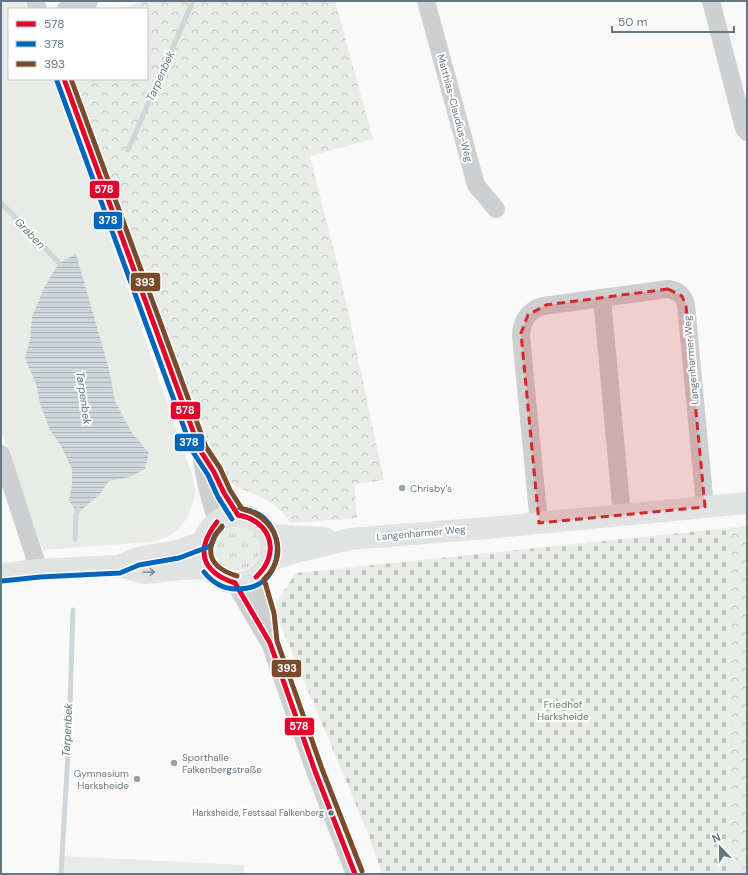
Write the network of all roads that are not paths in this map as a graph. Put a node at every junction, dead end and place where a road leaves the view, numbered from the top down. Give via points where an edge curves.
1 (89, 1) edge
2 (426, 1) edge
3 (711, 1) edge
4 (69, 8) edge
5 (64, 80) edge
6 (747, 132) edge
7 (496, 209) dead end
8 (602, 298) junction
9 (200, 450) junction
10 (1, 454) edge
11 (747, 503) edge
12 (705, 507) junction
13 (238, 515) junction
14 (622, 515) junction
15 (217, 522) junction
16 (539, 523) junction
17 (268, 534) junction
18 (350, 539) junction
19 (204, 541) junction
20 (119, 566) junction
21 (210, 568) junction
22 (262, 568) junction
23 (39, 570) junction
24 (1, 574) edge
25 (235, 583) junction
26 (270, 643) junction
27 (355, 874) edge

1 - 4 street
2 - 7 street, Matthias-Claudius-Weg via 476,185
3 - 6 street
5 - 9 street
8 - 12 street, Langenharmer Weg via 668,289 678,292 684,300
8 - 14 street
8 - 16 street, Langenharmer Weg via 540,307 528,315 522,327
9 - 13 street
9 - 15 street
10 - 23 street
11 - 12 main road, Langenharmer Weg
12 - 14 main road, Langenharmer Weg
13 - 15 main road
13 - 17 main road via 259,523
14 - 16 main road, Langenharmer Weg
15 - 19 main road
16 - 18 main road, Langenharmer Weg
17 - 18 main road, Langenharmer Weg
17 - 22 main road via 271,552
18 - 22 main road, Langenharmer Weg via 296,552
19 - 20 main road via 177,551 137,558
19 - 21 main road via 204,556
20 -> 21 main road via 145,573
20 - 23 main road
21 - 25 main road via 219,577
22 - 25 main road, Langenharmer Weg via 252,579
22 - 26 street
23 - 24 main road
25 - 26 street
26 - 27 street

